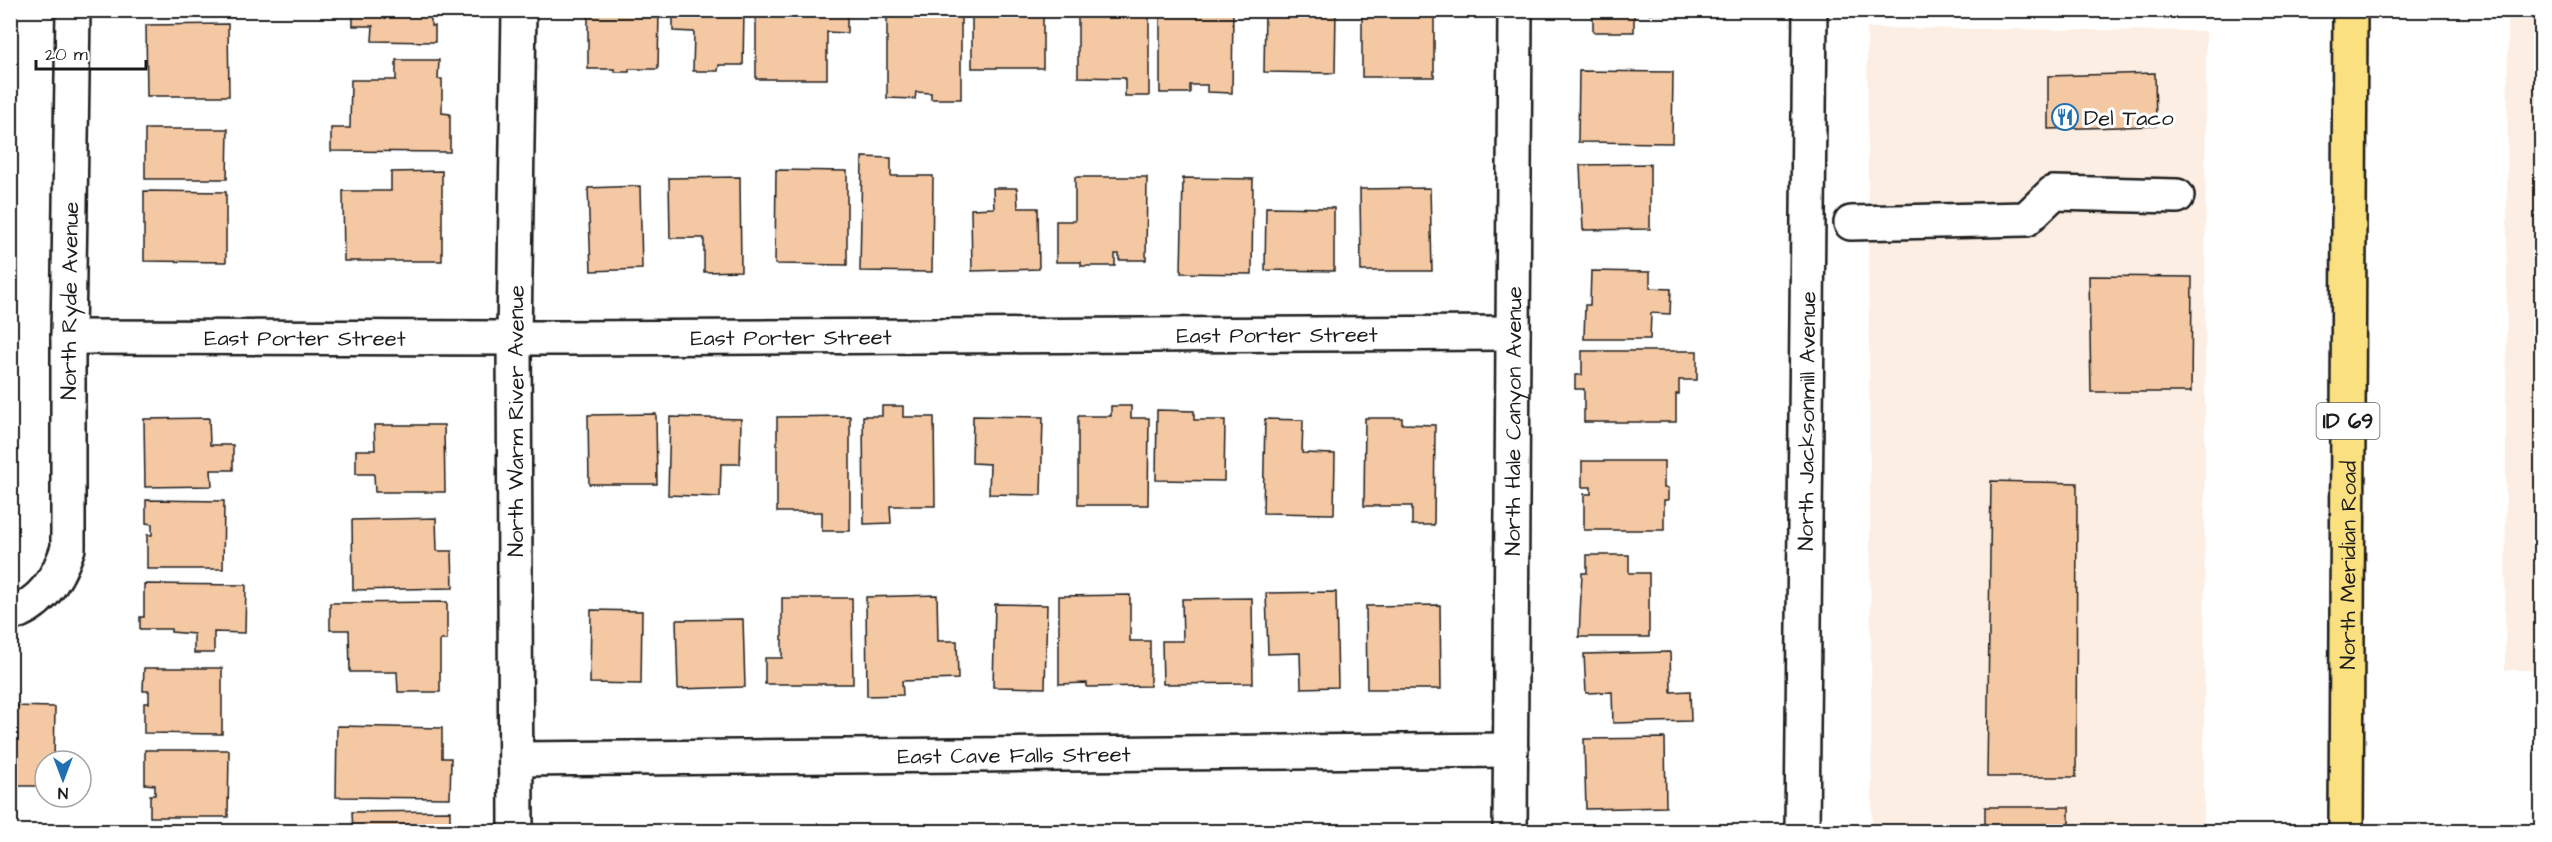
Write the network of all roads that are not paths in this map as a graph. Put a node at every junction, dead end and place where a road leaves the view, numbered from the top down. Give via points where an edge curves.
1 (74, 10) edge
2 (519, 10) edge
3 (1515, 10) edge
4 (1810, 10) edge
5 (2350, 10) edge
6 (2177, 196) dead end
7 (1851, 223) dead end
8 (1513, 333) junction
9 (68, 337) junction
10 (514, 338) junction
11 (10, 614) edge
12 (1511, 750) junction
13 (516, 759) junction
14 (516, 831) edge
15 (1510, 831) edge
16 (1802, 831) edge
17 (2346, 831) edge

1 - 9 street, North Ryde Avenue
2 - 10 street, North Warm River Avenue
3 - 8 street, North Hale Canyon Avenue
4 - 16 street, North Jacksonmill Avenue
5 - 17 main road, North Meridian Road / ID 69
6 - 7 street via 2053,193 2026,219
8 - 10 street, East Porter Street
8 - 12 street, North Hale Canyon Avenue
9 - 10 street, East Porter Street
9 - 11 street, North Ryde Avenue via 68,548 50,587 27,609
10 - 13 street, North Warm River Avenue
12 - 13 street, East Cave Falls Street
12 - 15 street, North Hale Canyon Avenue
13 - 14 street, North Warm River Avenue

